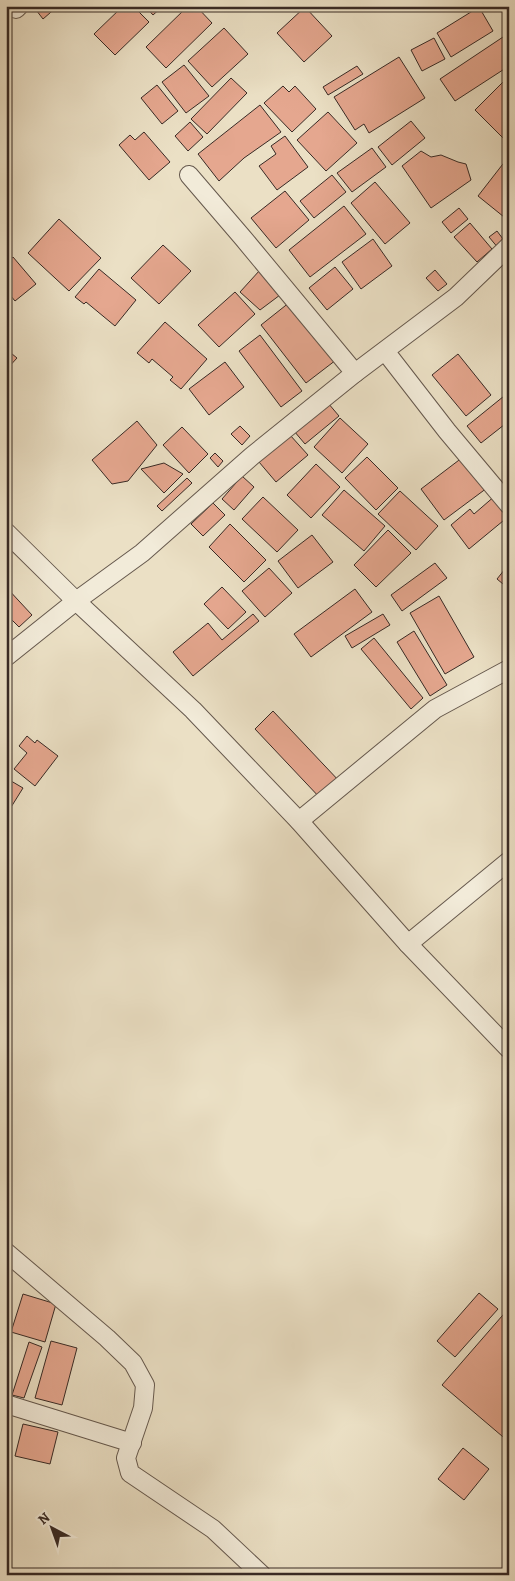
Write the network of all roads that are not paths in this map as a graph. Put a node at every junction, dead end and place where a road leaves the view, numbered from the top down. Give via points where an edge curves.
1 (189, 175) dead end
2 (509, 246) edge
3 (385, 351) junction
4 (355, 373) junction
5 (509, 505) edge
6 (6, 532) edge
7 (76, 601) junction
8 (6, 657) edge
9 (509, 669) edge
10 (299, 821) junction
11 (509, 860) edge
12 (408, 944) junction
13 (509, 1049) edge
14 (6, 1252) edge
15 (6, 1404) edge
16 (132, 1442) junction
17 (262, 1575) edge

1 - 4 street
2 - 3 street via 456,297
3 - 4 street
3 - 5 street
4 - 7 street via 252,456 142,553
6 - 7 street
7 - 8 street
7 - 10 street via 192,710
9 - 10 street via 435,709
10 - 12 street
11 - 12 street
12 - 13 street
14 - 16 street via 133,1363 145,1385 143,1408
15 - 16 street
16 - 17 street via 126,1458 130,1473 213,1530

